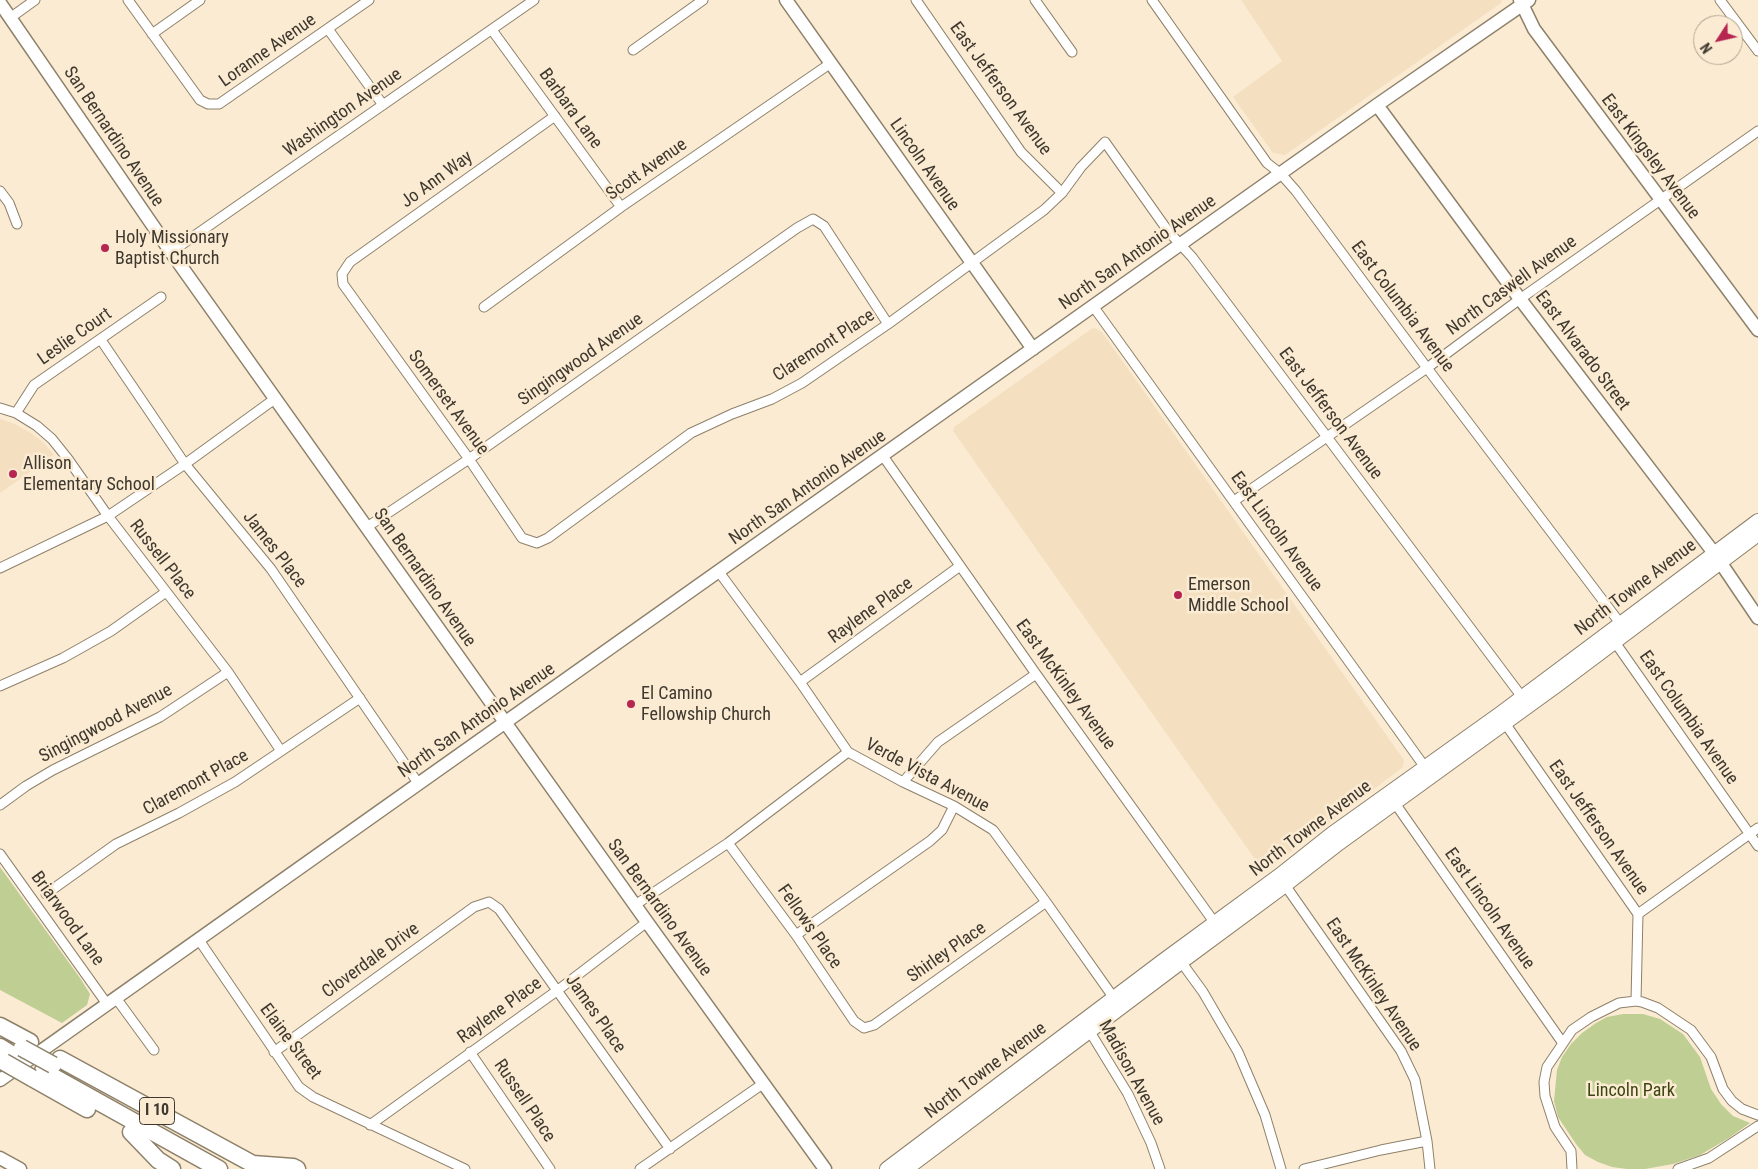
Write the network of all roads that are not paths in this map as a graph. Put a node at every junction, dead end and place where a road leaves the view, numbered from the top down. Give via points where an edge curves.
1 (35, 0) edge
2 (128, 0) edge
3 (200, 0) edge
4 (369, 0) edge
5 (534, 0) edge
6 (703, 0) edge
7 (786, 0) edge
8 (916, 0) edge
9 (1035, 0) edge
10 (1152, 0) edge
11 (1720, 0) edge
12 (1524, 2) edge
13 (0, 3) edge
14 (10, 18) junction
15 (328, 29) junction
16 (492, 30) junction
17 (152, 34) junction
18 (633, 50) dead end
19 (1758, 51) edge
20 (1072, 52) dead end
21 (831, 63) junction
22 (383, 105) junction
23 (1377, 105) junction
24 (555, 116) junction
25 (1758, 131) edge
26 (1105, 142) joint
27 (1281, 174) junction
28 (0, 191) edge
29 (1062, 193) junction
30 (1661, 201) junction
31 (622, 207) junction
32 (17, 224) dead end
33 (1180, 244) junction
34 (172, 252) junction
35 (971, 262) junction
36 (342, 274) joint
37 (161, 297) dead end
38 (1520, 299) junction
39 (1093, 306) junction
40 (484, 307) dead end
41 (888, 324) junction
42 (1758, 330) edge
43 (101, 340) junction
44 (1033, 349) junction
45 (1426, 368) junction
46 (276, 398) junction
47 (0, 408) edge
48 (16, 413) junction
49 (1328, 437) junction
50 (883, 456) junction
51 (469, 459) junction
52 (185, 464) junction
53 (1234, 501) junction
54 (108, 516) junction
55 (1758, 521) edge
56 (367, 527) junction
57 (1758, 534) edge
58 (537, 543) joint
59 (1717, 558) junction
60 (960, 566) junction
61 (0, 568) edge
62 (719, 572) junction
63 (166, 592) junction
64 (1758, 618) edge
65 (1624, 628) junction
66 (1611, 638) junction
67 (228, 672) junction
68 (1036, 674) junction
69 (800, 682) junction
70 (0, 686) edge
71 (360, 698) junction
72 (1525, 702) junction
73 (1502, 718) junction
74 (506, 723) junction
75 (281, 751) junction
76 (848, 752) junction
77 (1429, 772) junction
78 (903, 782) junction
79 (418, 783) junction
80 (1392, 798) junction
81 (0, 805) edge
82 (954, 806) junction
83 (1758, 828) edge
84 (1750, 835) junction
85 (728, 843) junction
86 (1758, 846) edge
87 (0, 854) edge
88 (1285, 885) junction
89 (46, 894) dead end
90 (489, 902) joint
91 (1046, 902) junction
92 (635, 905) junction
93 (1638, 914) junction
94 (647, 922) junction
95 (1219, 928) junction
96 (796, 935) junction
97 (199, 940) junction
98 (1178, 957) junction
99 (558, 990) junction
100 (112, 1001) junction
101 (1636, 1001) junction
102 (1117, 1003) junction
103 (0, 1026) edge
104 (1086, 1026) junction
105 (864, 1028) joint
106 (0, 1035) edge
107 (1562, 1042) junction
108 (154, 1050) dead end
109 (12, 1052) edge
110 (274, 1052) junction
111 (470, 1052) junction
112 (47, 1068) junction
113 (0, 1080) edge
114 (764, 1083) junction
115 (1758, 1115) edge
116 (370, 1125) junction
117 (1758, 1126) edge
118 (131, 1132) junction
119 (1427, 1141) junction
120 (670, 1149) junction
121 (0, 1158) edge
122 (253, 1167) edge
123 (20, 1169) edge
124 (172, 1169) edge
125 (197, 1169) edge
126 (219, 1169) edge
127 (297, 1169) edge
128 (465, 1169) edge
129 (550, 1169) edge
130 (640, 1169) edge
131 (825, 1169) edge
132 (887, 1169) edge
133 (906, 1169) edge
134 (1160, 1169) edge
135 (1281, 1169) edge
136 (1304, 1169) edge
137 (1430, 1169) edge
138 (1572, 1169) edge
139 (1678, 1169) edge

1 - 14 street
2 - 17 street
3 - 17 street
4 - 15 street, Loranne Avenue
5 - 16 street, Washington Avenue
6 - 18 street
7 - 21 main road, Lincoln Avenue
8 - 29 street, East Jefferson Avenue via 1021,152
9 - 20 street
10 - 27 street, East Columbia Avenue via 1267,163
11 - 19 street
12 - 23 main road, North San Antonio Avenue
12 - 30 main road, East Kingsley Avenue via 1534,29
13 - 14 main road, San Bernardino Avenue
14 - 34 main road, San Bernardino Avenue
15 - 17 street, Loranne Avenue via 219,104 200,100
15 - 22 street
16 - 22 street, Washington Avenue
16 - 24 street, Barbara Lane
21 - 31 street, Scott Avenue
21 - 35 main road, Lincoln Avenue
22 - 34 street, Washington Avenue
23 - 27 main road, North San Antonio Avenue
23 - 38 main road, East Alvarado Street
24 - 31 street, Barbara Lane
24 - 36 street, Jo Ann Way via 350,262
25 - 30 street, North Caswell Avenue
26 - 29 street, Claremont Place
26 - 33 street, East Jefferson Avenue
27 - 33 main road, North San Antonio Avenue
27 - 45 street, East Columbia Avenue
28 - 32 street via 9,203
29 - 35 street, Claremont Place via 1044,210
30 - 38 street, North Caswell Avenue
30 - 42 main road, East Kingsley Avenue
31 - 40 street, Scott Avenue
33 - 39 main road, North San Antonio Avenue
33 - 49 street, East Jefferson Avenue
34 - 46 main road, San Bernardino Avenue
35 - 41 street, Claremont Place
35 - 44 main road, Lincoln Avenue
36 - 51 street, Somerset Avenue via 343,284
37 - 43 street, Leslie Court
38 - 45 street, North Caswell Avenue
38 - 59 main road, East Alvarado Street
39 - 44 main road, North San Antonio Avenue
39 - 53 street, East Lincoln Avenue
41 - 51 street, Singingwood Avenue via 824,226 813,219
41 - 58 street, Claremont Place via 802,383 690,433
43 - 48 street, Leslie Court via 34,385
43 - 52 street, James Place
44 - 50 main road, North San Antonio Avenue
45 - 49 street, North Caswell Avenue
45 - 65 street, East Columbia Avenue
46 - 52 street
46 - 56 main road, San Bernardino Avenue
47 - 48 street, Russell Place
48 - 54 street, Russell Place via 52,439
49 - 53 street, North Caswell Avenue
49 - 72 street, East Jefferson Avenue
50 - 60 street, East McKinley Avenue
50 - 62 main road, North San Antonio Avenue
51 - 56 street, Singingwood Avenue
51 - 58 street, Somerset Avenue via 522,538
52 - 54 street
52 - 71 street, James Place via 271,569
53 - 77 street, East Lincoln Avenue
54 - 61 street
54 - 63 street, Russell Place
55 - 59 main road, North Towne Avenue
56 - 74 main road, San Bernardino Avenue
57 - 59 main road, North Towne Avenue
59 - 64 main road, East Alvarado Street
59 - 65 main road, North Towne Avenue
60 - 68 street, East McKinley Avenue
60 - 69 street, Raylene Place
62 - 69 street, Verde Vista Avenue
62 - 74 main road, North San Antonio Avenue
63 - 67 street, Russell Place
63 - 70 street via 88,645
65 - 66 main road, North Towne Avenue
66 - 72 main road, North Towne Avenue
66 - 84 street, East Columbia Avenue
67 - 75 street, Russell Place
67 - 81 street, Singingwood Avenue via 160,717 53,770
68 - 78 street via 938,742
68 - 95 street, East McKinley Avenue
69 - 76 street, Verde Vista Avenue
71 - 75 street, Claremont Place
71 - 79 street, James Place
72 - 73 main road, North Towne Avenue
73 - 77 main road, North Towne Avenue
73 - 93 street, East Jefferson Avenue
74 - 79 main road, North San Antonio Avenue
74 - 92 main road, San Bernardino Avenue
75 - 89 street, Claremont Place via 234,782 116,844
76 - 78 street, Verde Vista Avenue
76 - 85 street
77 - 80 main road, North Towne Avenue
78 - 82 street, Verde Vista Avenue
79 - 97 main road, North San Antonio Avenue
80 - 88 main road, North Towne Avenue
80 - 95 main road, North Towne Avenue via 1332,834
80 - 107 street, East Lincoln Avenue
82 - 91 street, Verde Vista Avenue via 993,830
82 - 96 street via 942,830 930,842
83 - 84 street
84 - 86 street, East Columbia Avenue
84 - 93 street
85 - 92 street
85 - 96 street, Fellows Place
87 - 100 street, Briarwood Lane
88 - 95 main road, North Towne Avenue
88 - 119 street, East McKinley Avenue via 1401,1051 1415,1080
90 - 99 street, James Place via 499,909
90 - 110 street, Cloverdale Drive via 474,907
91 - 102 street, Verde Vista Avenue
91 - 105 street, Shirley Place via 874,1025
92 - 94 main road, San Bernardino Avenue
93 - 101 street, East Jefferson Avenue
94 - 99 street, Raylene Place
94 - 114 main road, San Bernardino Avenue
95 - 98 main road, North Towne Avenue
96 - 105 street, Fellows Place via 854,1022
97 - 100 main road, North San Antonio Avenue
97 - 110 street, Elaine Street
98 - 102 main road, North Towne Avenue
98 - 135 street via 1238,1052 1265,1115
99 - 111 street, Raylene Place
99 - 120 street, James Place
100 - 108 street, Briarwood Lane
100 - 113 main road, North San Antonio Avenue
101 - 107 street via 1619,1004 1591,1017 1572,1030
101 - 115 street via 1658,1008 1691,1030 1711,1057 1723,1089 1732,1101
102 - 104 main road, North Towne Avenue
103 - 109 highway, I 10
104 - 132 main road, North Towne Avenue
104 - 133 main road, North Towne Avenue
104 - 134 street, Madison Avenue via 1132,1102
106 - 109 highway
107 - 138 street via 1547,1066 1545,1096 1555,1127 1570,1151
109 - 112 highway, I 10
109 - 112 highway, I 10, bridge
110 - 116 street, Elaine Street via 299,1087 313,1098
111 - 116 street, Raylene Place
111 - 129 street, Russell Place
112 - 118 highway, I 10
112 - 122 highway, I 10
112 - 126 highway
114 - 120 street
114 - 131 main road, San Bernardino Avenue
116 - 128 street, Elaine Street
117 - 139 street via 1710,1158
118 - 124 highway via 158,1160
118 - 125 highway, I 10
119 - 136 street
119 - 137 street, East McKinley Avenue
120 - 130 street
121 - 123 main road
122 - 127 highway

